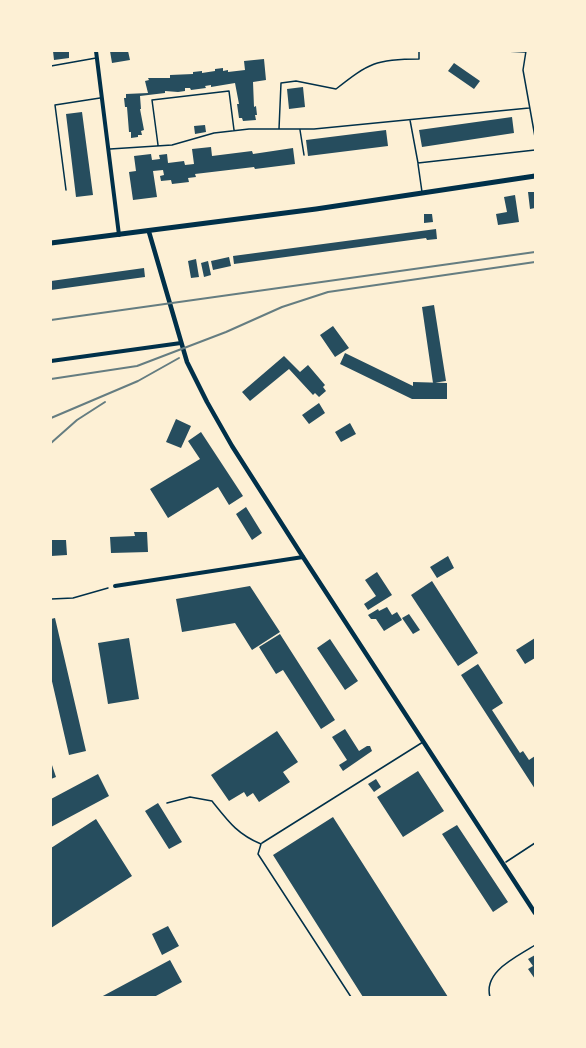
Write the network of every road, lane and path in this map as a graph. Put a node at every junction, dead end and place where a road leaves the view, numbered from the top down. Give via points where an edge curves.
1 (96, 51) edge
2 (419, 51) edge
3 (505, 51) edge
4 (526, 52) edge
5 (97, 58) junction
6 (51, 66) edge
7 (101, 97) junction
8 (55, 105) junction
9 (51, 107) edge
10 (529, 108) junction
11 (410, 120) junction
12 (279, 129) junction
13 (300, 129) junction
14 (234, 131) junction
15 (535, 137) edge
16 (158, 145) junction
17 (108, 149) junction
18 (535, 150) edge
19 (304, 155) dead end
20 (418, 164) junction
21 (535, 176) edge
22 (66, 190) dead end
23 (423, 193) junction
24 (149, 232) junction
25 (119, 235) junction
26 (51, 243) edge
27 (181, 343) junction
28 (51, 361) edge
29 (303, 557) junction
30 (115, 586) joint
31 (51, 599) edge
32 (423, 742) junction
33 (167, 803) dead end
34 (535, 843) edge
35 (261, 844) junction
36 (503, 864) junction
37 (535, 913) edge
38 (535, 945) edge
39 (351, 997) edge
40 (490, 997) edge

1 - 5 street
2 - 12 lane via 419,58 374,62 336,89 296,81 281,83
3 - 4 lane
4 - 10 lane via 523,70
5 - 6 lane
5 - 7 street
7 - 8 lane
7 - 17 street
8 - 9 lane
8 - 22 lane
10 - 11 lane
10 - 15 lane
11 - 13 lane
11 - 20 lane
12 - 13 lane
12 - 14 lane
13 - 19 lane
14 - 16 lane
14 - 16 lane via 229,91 152,100
16 - 17 lane
17 - 25 street
18 - 20 lane
20 - 23 lane
21 - 23 main road
23 - 24 main road
24 - 25 main road
24 - 27 street
25 - 26 main road
27 - 28 street
27 - 29 street via 187,363 232,446
29 - 30 street
29 - 32 street
30 - 31 path via 73,598
32 - 35 lane
32 - 36 street
33 - 35 lane via 190,797 212,801 244,837
34 - 36 lane
35 - 39 lane via 258,854
36 - 37 street
38 - 40 lane via 493,974 487,988

